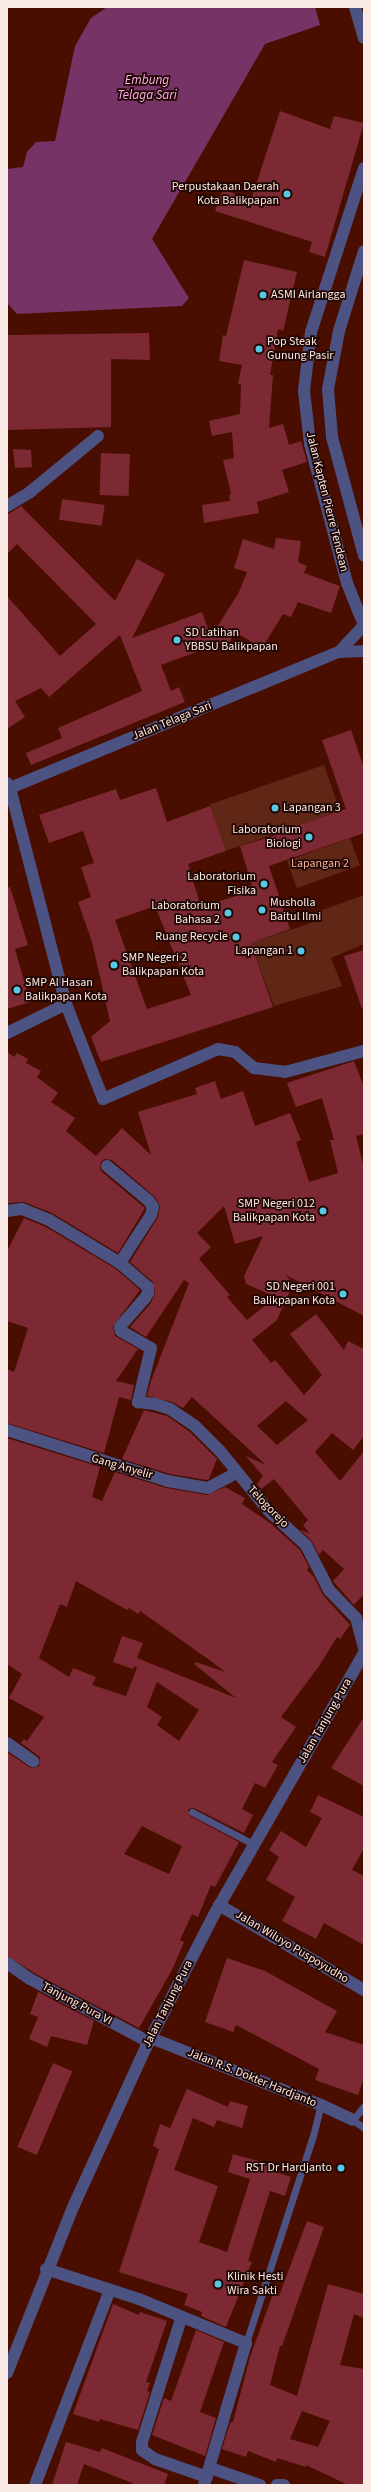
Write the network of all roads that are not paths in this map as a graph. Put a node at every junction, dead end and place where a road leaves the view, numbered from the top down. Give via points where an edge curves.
1 (355, 7) edge
2 (364, 38) edge
3 (364, 168) edge
4 (364, 251) edge
5 (98, 436) dead end
6 (7, 506) edge
7 (364, 556) edge
8 (364, 625) edge
9 (339, 652) junction
10 (364, 652) edge
11 (8, 787) edge
12 (66, 1004) junction
13 (7, 1033) edge
14 (364, 1050) edge
15 (107, 1166) dead end
16 (7, 1211) edge
17 (120, 1263) junction
18 (7, 1430) edge
19 (236, 1473) junction
20 (364, 1648) edge
21 (364, 1653) edge
22 (7, 1743) edge
23 (33, 1761) dead end
24 (192, 1812) dead end
25 (255, 1845) junction
26 (219, 1905) junction
27 (7, 1964) edge
28 (364, 1990) edge
29 (150, 2040) junction
30 (321, 2105) junction
31 (364, 2106) edge
32 (353, 2120) junction
33 (364, 2128) edge
34 (46, 2269) junction
35 (110, 2290) junction
36 (181, 2319) junction
37 (246, 2343) junction
38 (7, 2372) edge
39 (207, 2477) edge
40 (35, 2485) edge
41 (260, 2485) edge
42 (277, 2485) edge
43 (284, 2485) edge

1 - 2 street
3 - 8 street, Jalan Kapten Pierre Tendean via 311,332 304,392 310,444 347,583
4 - 7 street, Jalan Kapten Pierre Tendean via 339,332 328,389 332,437
5 - 6 street via 30,492
8 - 9 street, Jalan Telaga Sari
9 - 10 street, Jalan Telaga Sari
9 - 11 street, Jalan Telaga Sari
11 - 12 street
12 - 13 street
12 - 14 street via 103,1099 218,1049 235,1052 254,1068 285,1072
15 - 17 street via 153,1207 151,1215
16 - 17 street via 22,1209 49,1220
17 - 19 street, Telogorejo via 149,1290 120,1327 121,1331 151,1348 138,1402 170,1409 195,1426
18 - 19 street, Gang Anyelir via 113,1465 175,1482 208,1488 222,1483
19 - 20 street, Telogorejo via 269,1511 306,1545 329,1590 356,1618
21 - 25 street, Jalan Tanjung Pura
22 - 23 street
24 - 25 lane
25 - 26 street, Jalan Tanjung Pura
26 - 28 street, Jalan Wiluyo Puspoyudho
26 - 29 street, Jalan Tanjung Pura
27 - 29 street, Tanjung Pura VI via 30,1979
29 - 30 street, Jalan R.S. Dokter Hardjanto
29 - 34 street, Jalan Tanjung Pura
30 - 32 street, Jalan R.S. Dokter Hardjanto
30 - 37 lane
31 - 32 lane
32 - 33 lane
34 - 35 street
34 - 38 street, Jalan Tanjung Pura
35 - 36 street via 139,2299
35 - 40 street
36 - 37 street
36 - 39 street via 142,2442 142,2450 155,2459
37 - 39 street
39 - 41 street
42 - 43 street

